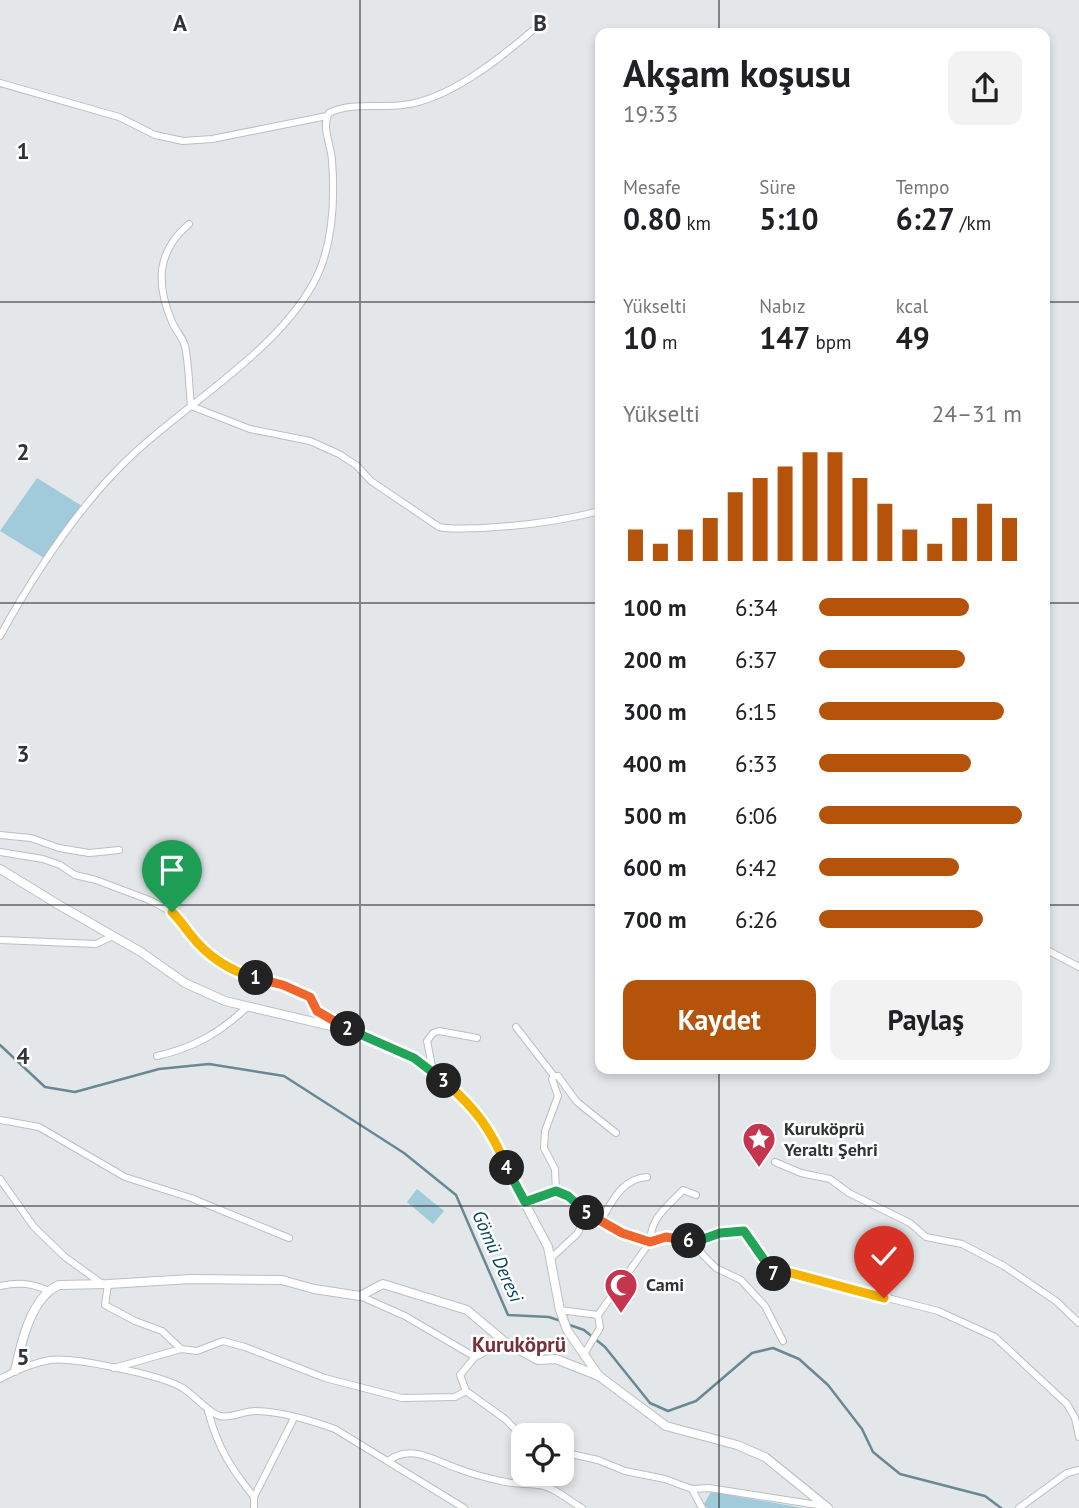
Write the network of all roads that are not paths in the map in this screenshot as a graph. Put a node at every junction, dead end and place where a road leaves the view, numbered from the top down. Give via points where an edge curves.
1 (531, 31) dead end
2 (0, 83) edge
3 (327, 116) junction
4 (189, 224) dead end
5 (191, 406) junction
6 (595, 512) edge
7 (0, 636) edge
8 (0, 835) edge
9 (119, 850) dead end
10 (0, 852) edge
11 (0, 869) edge
12 (113, 936) junction
13 (0, 940) edge
14 (1050, 952) edge
15 (1079, 967) edge
16 (247, 1007) junction
17 (516, 1027) dead end
18 (352, 1031) junction
19 (477, 1038) dead end
20 (157, 1056) dead end
21 (433, 1071) junction
22 (554, 1076) junction
23 (0, 1120) edge
24 (616, 1133) dead end
25 (775, 1162) dead end
26 (647, 1177) dead end
27 (0, 1179) edge
28 (556, 1191) junction
29 (696, 1195) dead end
30 (525, 1202) junction
31 (588, 1214) junction
32 (600, 1222) junction
33 (289, 1238) dead end
34 (650, 1242) junction
35 (695, 1242) junction
36 (550, 1259) junction
37 (105, 1284) junction
38 (0, 1286) edge
39 (47, 1290) junction
40 (360, 1296) junction
41 (560, 1310) junction
42 (598, 1315) junction
43 (1079, 1324) edge
44 (783, 1341) dead end
45 (505, 1342) junction
46 (181, 1349) junction
47 (584, 1354) junction
48 (475, 1357) junction
49 (112, 1368) junction
50 (15, 1371) junction
51 (599, 1376) junction
52 (0, 1379) edge
53 (466, 1391) junction
54 (208, 1409) junction
55 (293, 1418) junction
56 (511, 1425) edge
57 (1079, 1437) edge
58 (574, 1455) edge
59 (388, 1461) junction
60 (1079, 1470) edge
61 (692, 1489) junction
62 (254, 1497) junction
63 (826, 1507) edge
64 (254, 1508) edge
65 (464, 1508) edge
66 (582, 1508) edge
67 (702, 1508) edge
68 (1019, 1508) edge

1 - 3 street via 498,60 436,97 405,105 348,107
2 - 3 street via 119,117 155,135 183,141
3 - 5 street via 332,158 330,229 313,286 256,351
4 - 5 street via 165,252 161,270 172,322 184,344
5 - 6 street via 250,429 310,441 339,454 370,481 439,527 519,526
5 - 7 street via 117,470 49,558
8 - 9 street via 89,853
10 - 18 street via 43,859 149,900 172,912 223,965 310,997 317,1011
11 - 12 street
12 - 13 street via 96,944
12 - 16 street via 185,983
14 - 15 street
16 - 18 street
16 - 20 street via 229,1024 185,1050
17 - 22 street
18 - 21 street
19 - 21 street via 433,1033 428,1041
21 - 30 street via 470,1104 495,1138
22 - 24 street via 577,1102
22 - 28 street via 558,1096 544,1148 555,1169
23 - 33 street via 39,1127 125,1177
25 - 43 street via 830,1179 911,1223 926,1237 962,1244 1004,1266 1056,1301
26 - 32 street via 633,1178 615,1195
27 - 37 street via 34,1227 65,1257
28 - 30 street
28 - 31 street
29 - 34 street via 683,1190 658,1215
30 - 36 street
31 - 32 street
31 - 36 street via 577,1234
32 - 34 street
34 - 35 street via 666,1237
34 - 42 street
35 - 44 street via 716,1268 741,1280 765,1306
35 - 57 street via 744,1231 774,1274 791,1273 938,1311 995,1337 1067,1404
36 - 41 street
37 - 39 street via 59,1285
37 - 40 street via 282,1280
37 - 46 street via 105,1305 162,1331
38 - 39 street via 32,1284
39 - 50 street via 21,1343
40 - 45 street via 383,1284 454,1305 467,1310
40 - 48 street
41 - 42 street
41 - 47 street
42 - 47 street via 600,1328
45 - 48 street
45 - 51 street via 538,1360 556,1359
46 - 49 street
46 - 53 street via 197,1352 223,1341 325,1378 402,1398 455,1397
47 - 51 street
48 - 53 street via 460,1375
49 - 50 street via 52,1360
49 - 54 street via 178,1385
50 - 52 street
51 - 63 street via 666,1426 765,1457
53 - 56 street
54 - 55 street via 221,1417 255,1411
54 - 62 street via 230,1467
55 - 59 street via 335,1429
55 - 62 street
58 - 61 street
59 - 65 street
59 - 66 street via 403,1452 420,1454 502,1482 544,1486
60 - 68 street via 1067,1473
61 - 63 street
61 - 67 street
62 - 64 street

